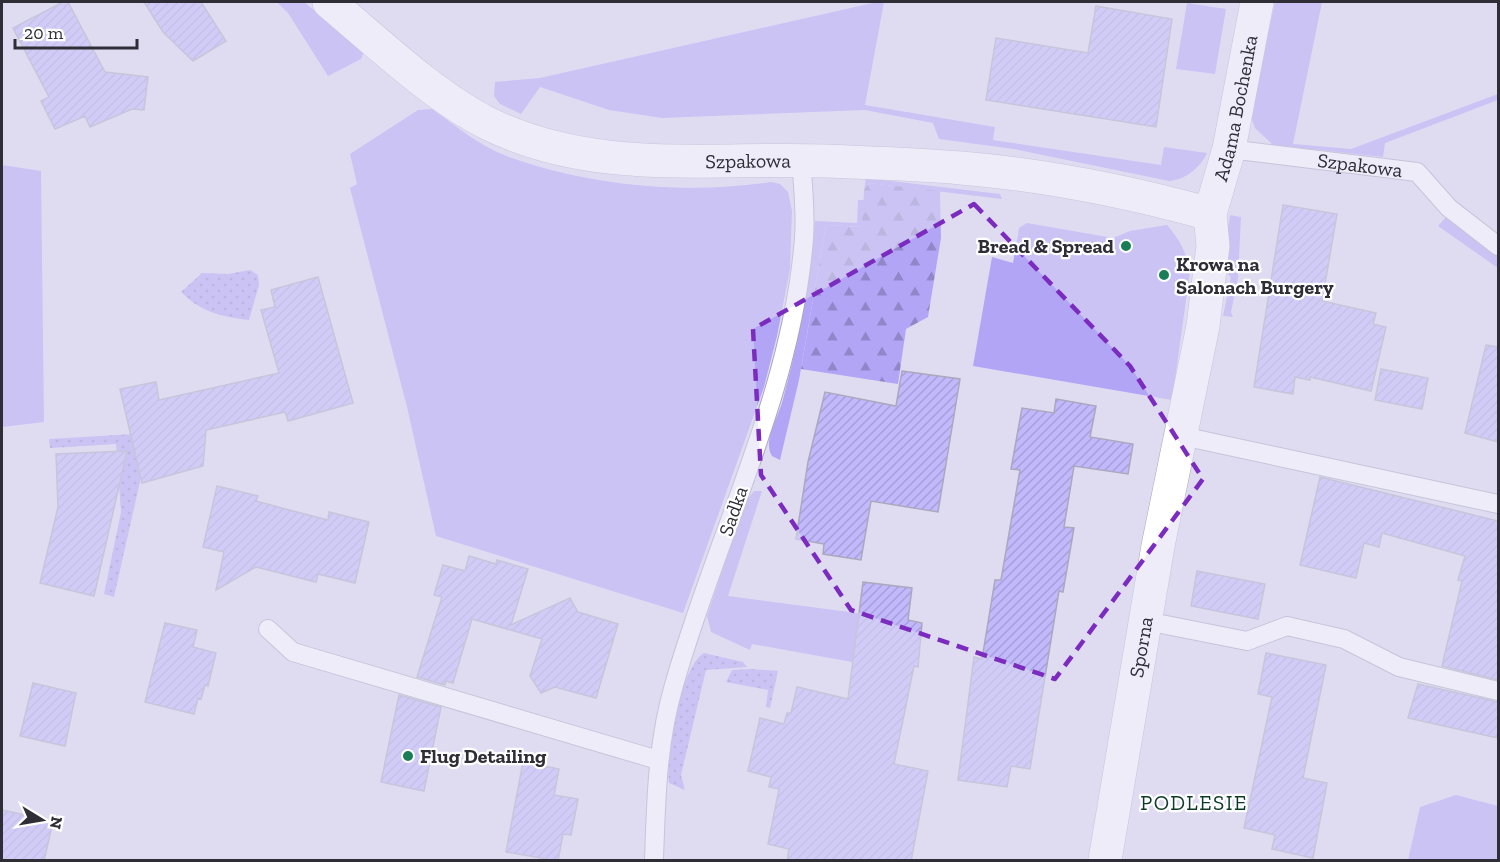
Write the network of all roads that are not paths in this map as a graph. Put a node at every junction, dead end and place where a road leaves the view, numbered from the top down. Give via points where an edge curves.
1 (329, 2) edge
2 (1257, 2) edge
3 (1229, 149) junction
4 (801, 160) junction
5 (1210, 214) junction
6 (1498, 246) edge
7 (1182, 436) junction
8 (1498, 504) edge
9 (1146, 621) junction
10 (268, 629) dead end
11 (1498, 691) edge
12 (658, 760) junction
13 (654, 861) edge
14 (1105, 861) edge

1 - 4 street, Szpakowa via 460,105 488,124 523,137 601,157 645,162
2 - 3 street, Adama Bochenka
3 - 5 street, Adama Bochenka
3 - 6 lane, Szpakowa via 1417,172 1449,208
4 - 5 street, Szpakowa via 962,168 1148,197
4 - 12 lane, Sadka via 804,234 789,339 673,686
5 - 7 street, Sporna via 1213,246 1203,326
7 - 8 lane
7 - 9 street, Sporna
9 - 11 lane via 1247,641 1287,626 1344,639 1399,668
9 - 14 street, Sporna
10 - 12 lane via 293,652
12 - 13 lane, Sadka

